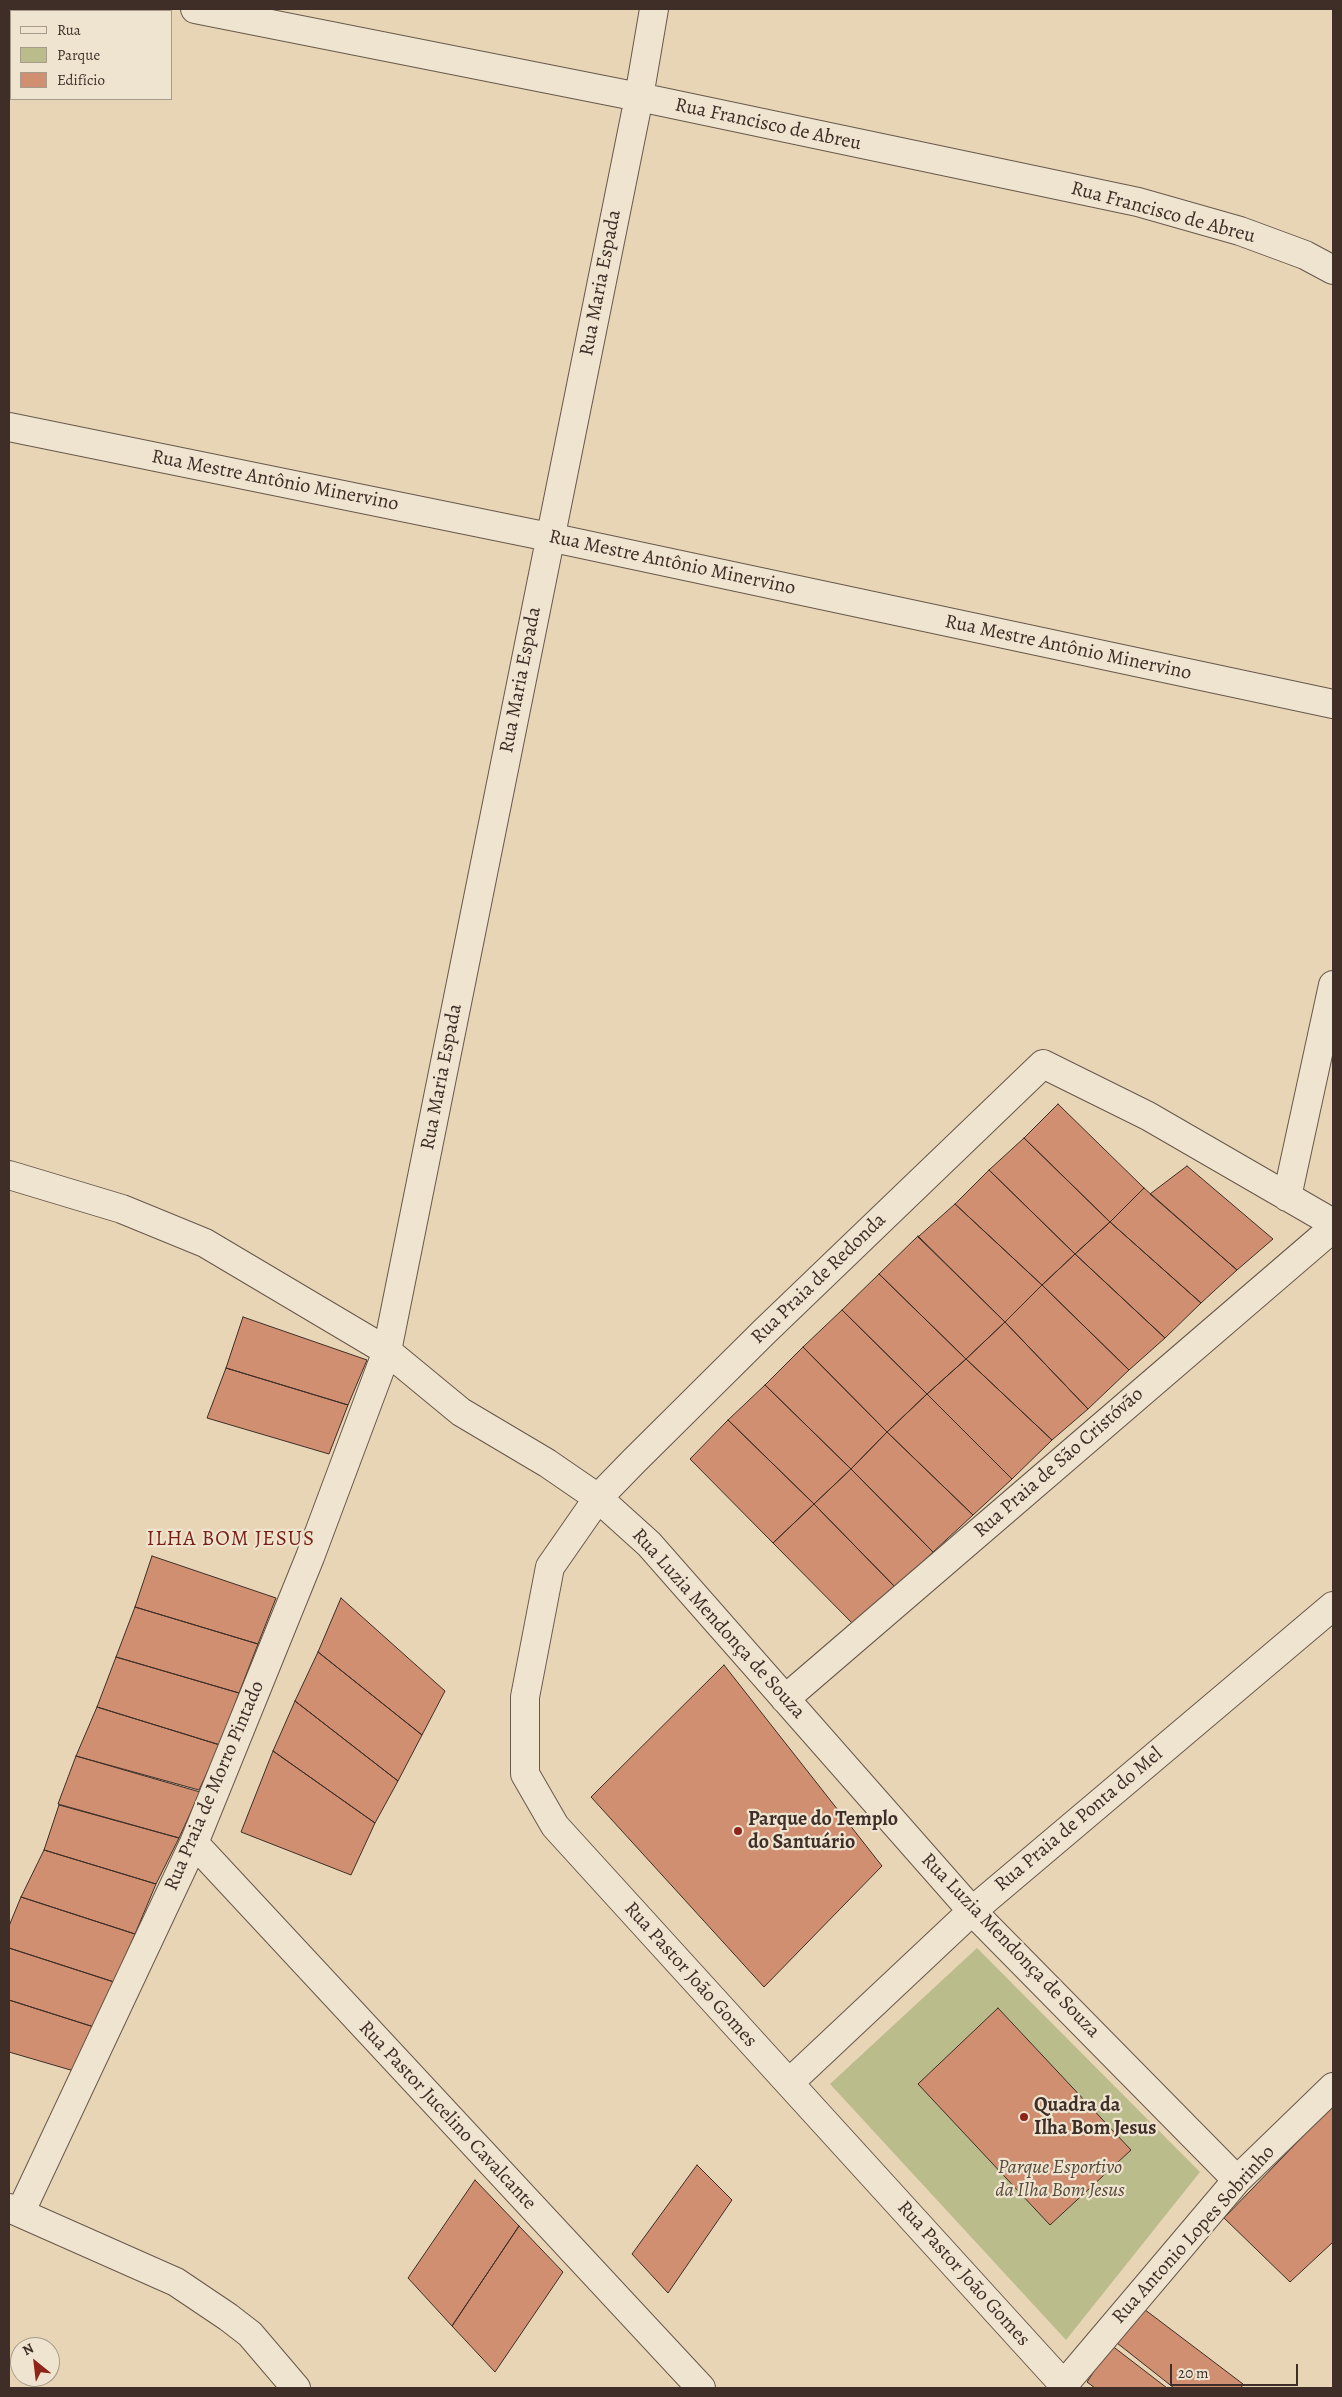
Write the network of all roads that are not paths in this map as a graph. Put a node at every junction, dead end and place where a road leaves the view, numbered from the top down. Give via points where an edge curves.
1 (195, 9) edge
2 (654, 9) edge
3 (639, 97) junction
4 (1333, 270) edge
5 (9, 428) edge
6 (549, 537) junction
7 (1333, 704) edge
8 (1333, 985) edge
9 (9, 1176) edge
10 (1287, 1197) junction
11 (1333, 1223) edge
12 (1333, 1228) edge
13 (387, 1351) junction
14 (598, 1498) junction
15 (1333, 1606) edge
16 (785, 1699) junction
17 (194, 1843) junction
18 (972, 1911) junction
19 (788, 2082) junction
20 (1333, 2087) edge
21 (1237, 2180) junction
22 (15, 2210) edge
23 (1062, 2386) edge
24 (296, 2388) edge
25 (701, 2388) edge

1 - 3 street, Rua Francisco de Abreu
2 - 3 street, Rua Maria Espada
3 - 4 street, Rua Francisco de Abreu via 1138,202 1240,231 1305,255
3 - 6 street, Rua Maria Espada
5 - 6 street, Rua Mestre Antônio Minervino
6 - 7 street, Rua Mestre Antônio Minervino
6 - 13 street, Rua Maria Espada
8 - 10 street
9 - 13 street, Rua Luzia Mendonça de Souza via 122,1209 206,1244
10 - 11 street
10 - 14 street, Rua Praia de Redonda via 1148,1116 1043,1064 764,1332
12 - 16 street, Rua Praia de São Cristóvão
13 - 14 street, Rua Luzia Mendonça de Souza via 461,1412 547,1463
13 - 17 street, Rua Praia de Morro Pintado via 310,1557
14 - 16 street, Rua Luzia Mendonça de Souza via 649,1544
14 - 19 street, Rua Pastor João Gomes via 550,1567 525,1698 525,1774 555,1826
15 - 18 street, Rua Praia de Ponta do Mel
16 - 18 street, Rua Luzia Mendonça de Souza
17 - 22 street, Rua Praia de Morro Pintado
17 - 25 street, Rua Pastor Jucelino Cavalcante
18 - 19 street, Rua Praia de Ponta do Mel
18 - 21 street, Rua Luzia Mendonça de Souza
19 - 23 street, Rua Pastor João Gomes
20 - 21 street, Rua Antonio Lopes Sobrinho
21 - 23 street, Rua Antonio Lopes Sobrinho
22 - 24 street via 176,2282 250,2334

